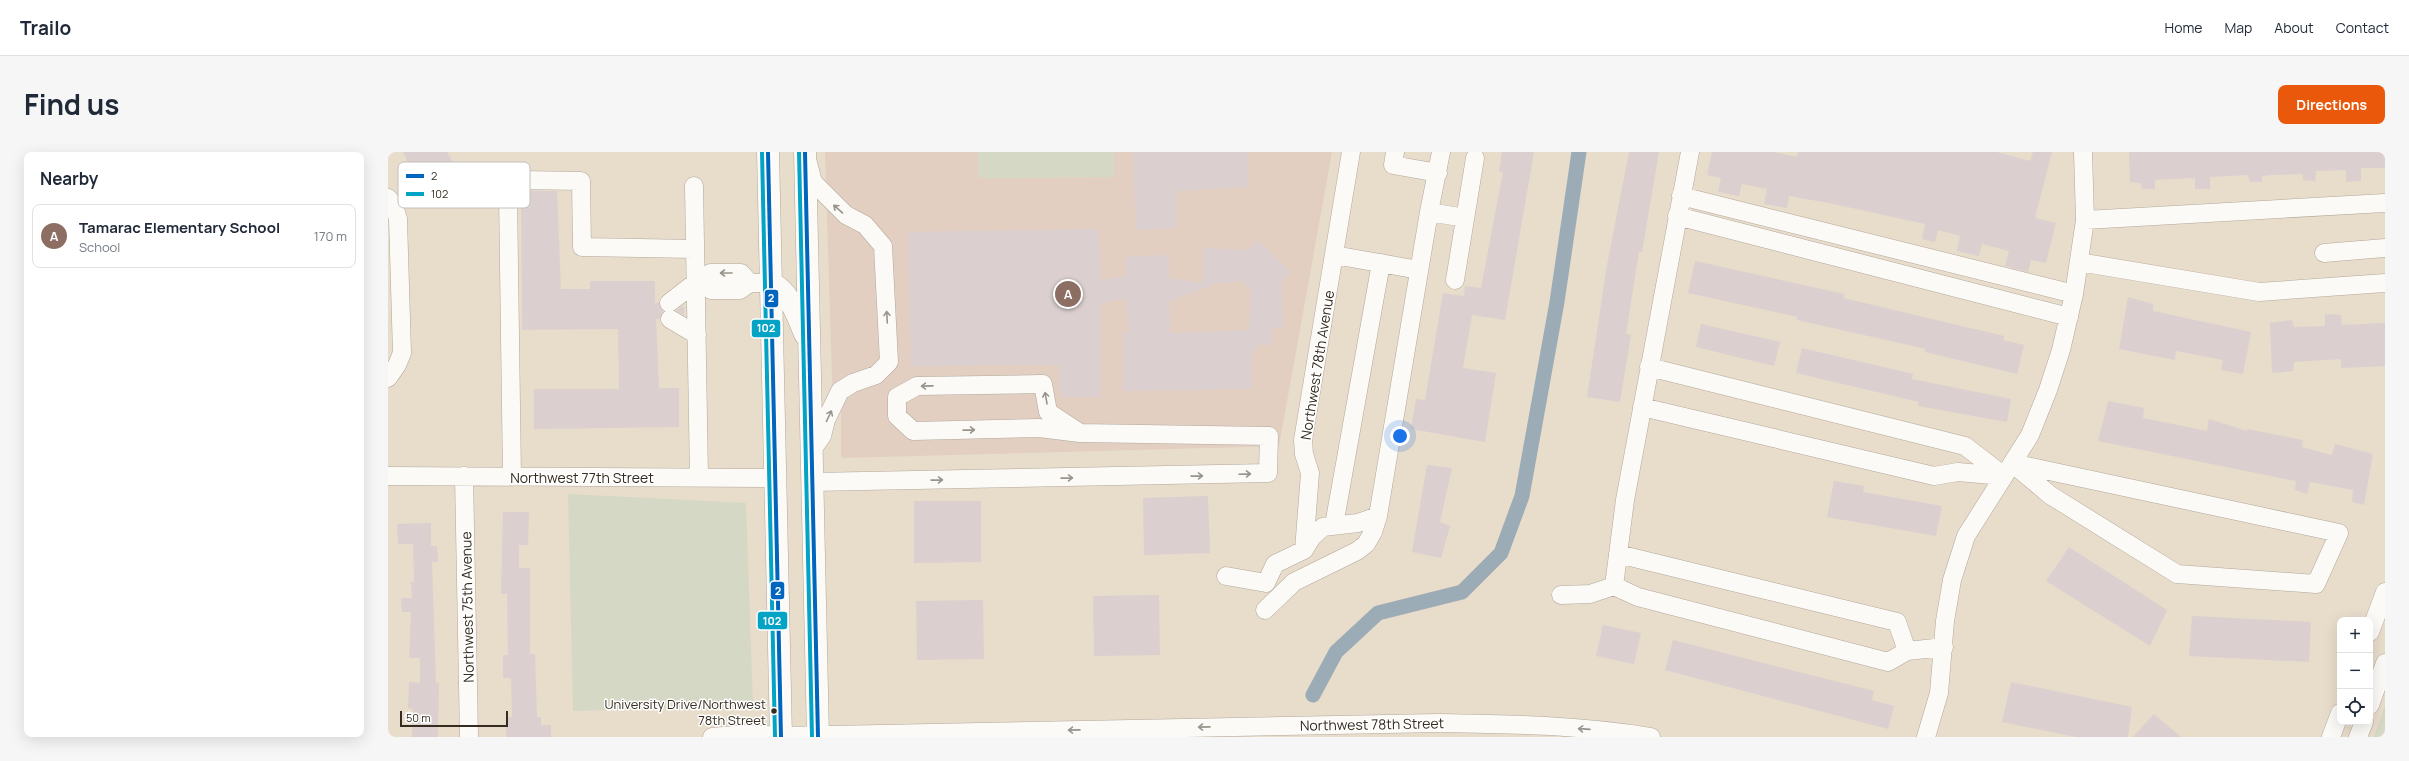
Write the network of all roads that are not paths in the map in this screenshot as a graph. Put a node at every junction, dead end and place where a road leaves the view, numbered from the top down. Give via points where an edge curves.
1 (768, 152) edge
2 (805, 152) edge
3 (1351, 152) edge
4 (1395, 152) edge
5 (1441, 152) edge
6 (1690, 152) edge
7 (2083, 152) edge
8 (1475, 158) dead end
9 (1438, 173) junction
10 (530, 180) edge
11 (694, 186) dead end
12 (1681, 196) junction
13 (388, 198) edge
14 (2385, 203) edge
15 (508, 208) edge
16 (1429, 212) junction
17 (1677, 216) junction
18 (1465, 218) junction
19 (2085, 220) junction
20 (2385, 248) edge
21 (695, 249) junction
22 (2324, 253) dead end
23 (1334, 255) junction
24 (2078, 262) junction
25 (1381, 263) junction
26 (1419, 270) junction
27 (1455, 280) dead end
28 (698, 282) junction
29 (771, 283) junction
30 (2385, 284) edge
31 (2074, 294) junction
32 (2069, 317) junction
33 (696, 336) junction
34 (809, 346) junction
35 (1649, 367) junction
36 (388, 378) edge
37 (1642, 407) junction
38 (1080, 433) junction
39 (812, 450) junction
40 (2008, 469) junction
41 (388, 476) edge
42 (464, 476) junction
43 (512, 476) junction
44 (699, 477) junction
45 (775, 478) junction
46 (812, 482) junction
47 (1378, 516) junction
48 (1334, 525) junction
49 (1304, 550) junction
50 (1618, 554) junction
51 (1226, 576) dead end
52 (1614, 586) junction
53 (2385, 592) edge
54 (1562, 596) dead end
55 (1265, 610) dead end
56 (2373, 624) edge
57 (1944, 647) junction
58 (1907, 651) junction
59 (2385, 663) edge
60 (2373, 697) edge
61 (2337, 721) edge
62 (2363, 725) edge
63 (1267, 731) edge
64 (1243, 732) edge
65 (1603, 734) edge
66 (781, 736) edge
67 (818, 736) edge
68 (470, 737) edge
69 (712, 737) edge
70 (1651, 737) edge
71 (1926, 737) edge
72 (2331, 737) edge
73 (2358, 737) edge

1 - 29 main road
2 - 34 main road
39 -> 2 street via 822,436 826,420 840,391 853,383 876,375 889,362 883,246 865,225 846,215 813,182
3 - 23 street, Northwest 78th Avenue
4 - 9 street via 1393,165
5 - 9 street
6 - 12 street
7 - 19 street
8 - 18 street
9 - 16 street
10 - 21 street via 581,180 582,247
11 - 21 street
12 - 17 street
12 - 31 street
13 - 36 street via 398,219 402,352
14 - 19 street
15 - 43 street
16 - 18 street
16 - 26 street
17 - 32 street
17 - 35 street
18 - 27 street
19 - 24 street
20 - 22 street
21 - 28 street
23 - 25 street
23 - 49 street, Northwest 78th Avenue via 1303,440 1310,473
24 - 30 street via 2259,292
24 - 31 street
25 - 26 street
25 - 48 street
26 - 47 street
28 - 29 street via 711,290 740,290 750,283
28 - 33 street
28 - 33 street via 669,311
29 - 34 main road via 779,287 792,305
29 - 45 main road
31 - 32 street
32 - 40 street via 2048,390 2030,435
33 - 44 street
34 - 39 main road
35 - 37 street
35 - 40 street via 1965,446
37 - 40 street via 1934,476
37 - 50 street via 1624,500
38 -> 38 street via 1048,412 1043,384 917,386 897,397 897,416 913,431 1039,428
46 -> 38 street via 1268,473 1269,436
39 - 46 main road
40 - 40 street via 2177,574 2316,584 2339,533
40 - 57 street via 1966,536 1952,580 1945,621
41 - 42 street, Northwest 77th Street
42 - 43 street, Northwest 77th Street
42 - 68 street, Northwest 75th Avenue
43 - 44 street, Northwest 77th Street
44 - 45 street, Northwest 77th Street
45 - 66 main road
46 - 67 main road
47 - 48 street via 1358,523
47 - 55 street via 1366,544 1294,582
48 - 49 street via 1323,527 1312,537
49 - 51 street via 1275,564 1266,583
50 - 52 street
50 - 58 street via 1897,622
52 - 54 street via 1590,594
52 - 58 street via 1638,597 1888,662
53 - 56 street
57 - 58 street
57 - 71 street via 1939,693
59 - 60 street
61 - 72 street
62 - 73 street
63 - 64 street, Northwest 78th Street
65 -> 63 street, Northwest 78th Street via 1524,724 1446,723
64 -> 67 street, Northwest 78th Street
65 - 70 street, Northwest 78th Street
66 - 67 street, Northwest 78th Street
66 - 69 street, Northwest 78th Street via 741,734

